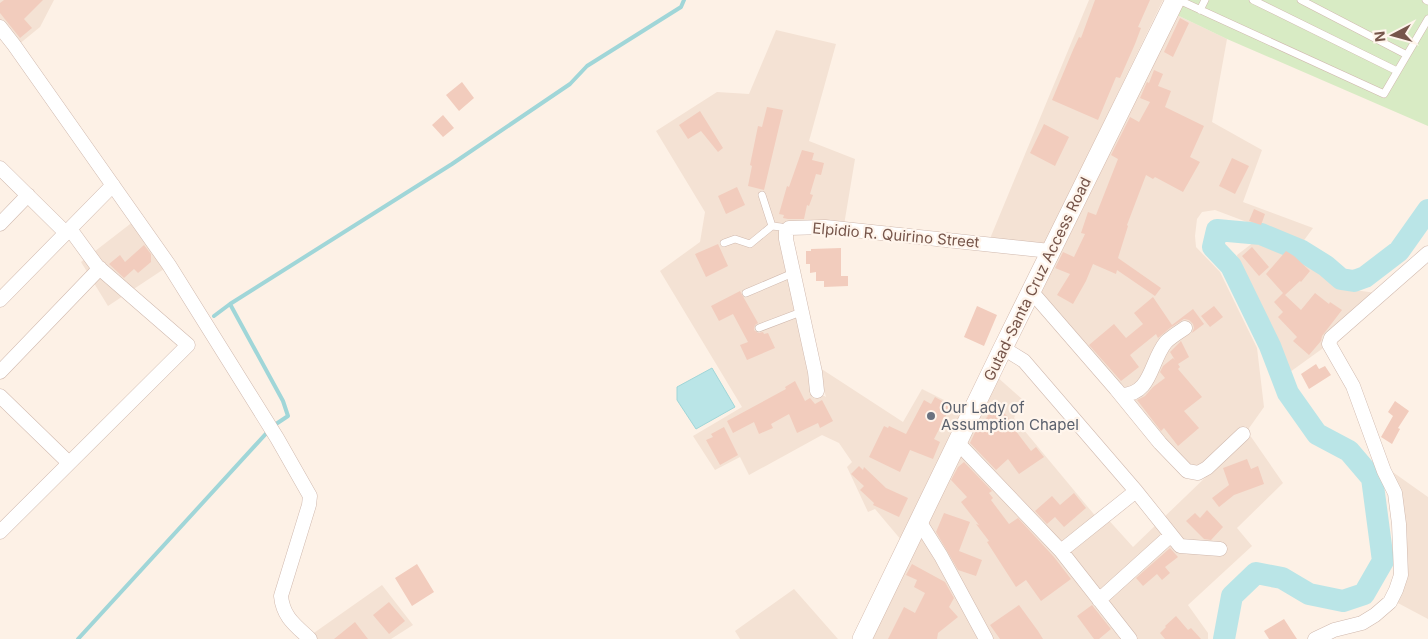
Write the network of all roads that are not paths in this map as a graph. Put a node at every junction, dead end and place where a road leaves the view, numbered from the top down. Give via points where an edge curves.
1 (1174, 0) edge
2 (1179, 0) edge
3 (1205, 0) edge
4 (1253, 0) edge
5 (1301, 0) edge
6 (1200, 10) junction
7 (1428, 19) edge
8 (0, 27) edge
9 (1407, 54) junction
10 (1397, 71) junction
11 (0, 168) edge
12 (113, 185) junction
13 (28, 195) junction
14 (762, 195) dead end
15 (0, 224) edge
16 (772, 226) junction
17 (788, 230) junction
18 (68, 231) junction
19 (724, 243) dead end
20 (1050, 251) junction
21 (1428, 253) edge
22 (100, 268) junction
23 (793, 273) junction
24 (1031, 291) junction
25 (746, 293) dead end
26 (0, 300) edge
27 (802, 312) junction
28 (759, 328) dead end
29 (1185, 328) dead end
30 (1003, 348) junction
31 (0, 372) edge
32 (817, 392) dead end
33 (1121, 395) junction
34 (0, 396) edge
35 (1243, 434) dead end
36 (957, 442) junction
37 (69, 463) junction
38 (1136, 491) junction
39 (919, 521) junction
40 (0, 532) edge
41 (1171, 535) junction
42 (1220, 549) dead end
43 (1061, 552) junction
44 (1099, 600) junction
45 (310, 639) edge
46 (862, 639) edge
47 (986, 639) edge
48 (1130, 639) edge
49 (1315, 639) edge

1 - 20 main road, Gutad-Santa Cruz Access Road
2 - 6 lane
3 - 6 lane
4 - 10 lane
5 - 9 lane
6 - 10 lane via 1384,94
7 - 9 lane
8 - 12 street
9 - 10 lane
11 - 13 street
12 - 18 street
12 - 45 street via 169,265 310,496 310,505 281,596 286,616
13 - 15 street
13 - 18 street
14 - 16 lane
16 - 17 lane
16 - 19 lane via 750,244 735,239
17 - 20 street, Elpidio R. Quirino Street via 792,227 824,227
17 - 23 street via 786,239
18 - 22 street
18 - 26 street
20 - 24 main road, Gutad-Santa Cruz Access Road
21 - 49 street via 1329,344 1352,386 1395,493 1401,575 1390,602 1375,615 1362,623
22 - 31 street
22 - 37 street via 188,345
23 - 25 lane
23 - 27 street
24 - 30 main road, Gutad-Santa Cruz Access Road
24 - 33 street
27 - 28 lane
27 - 32 street
29 - 33 street via 1167,341 1148,379 1138,390 1132,395
30 - 36 main road, Gutad-Santa Cruz Access Road
30 - 38 street via 1024,361
33 - 35 street via 1187,471 1198,473 1207,468
34 - 37 street
36 - 39 main road, Gutad-Santa Cruz Access Road
36 - 43 street
37 - 40 street
38 - 41 street
38 - 43 street
39 - 46 main road, Gutad-Santa Cruz Access Road
39 - 47 street
41 - 42 street via 1180,546
41 - 44 street
43 - 44 street
44 - 48 street

